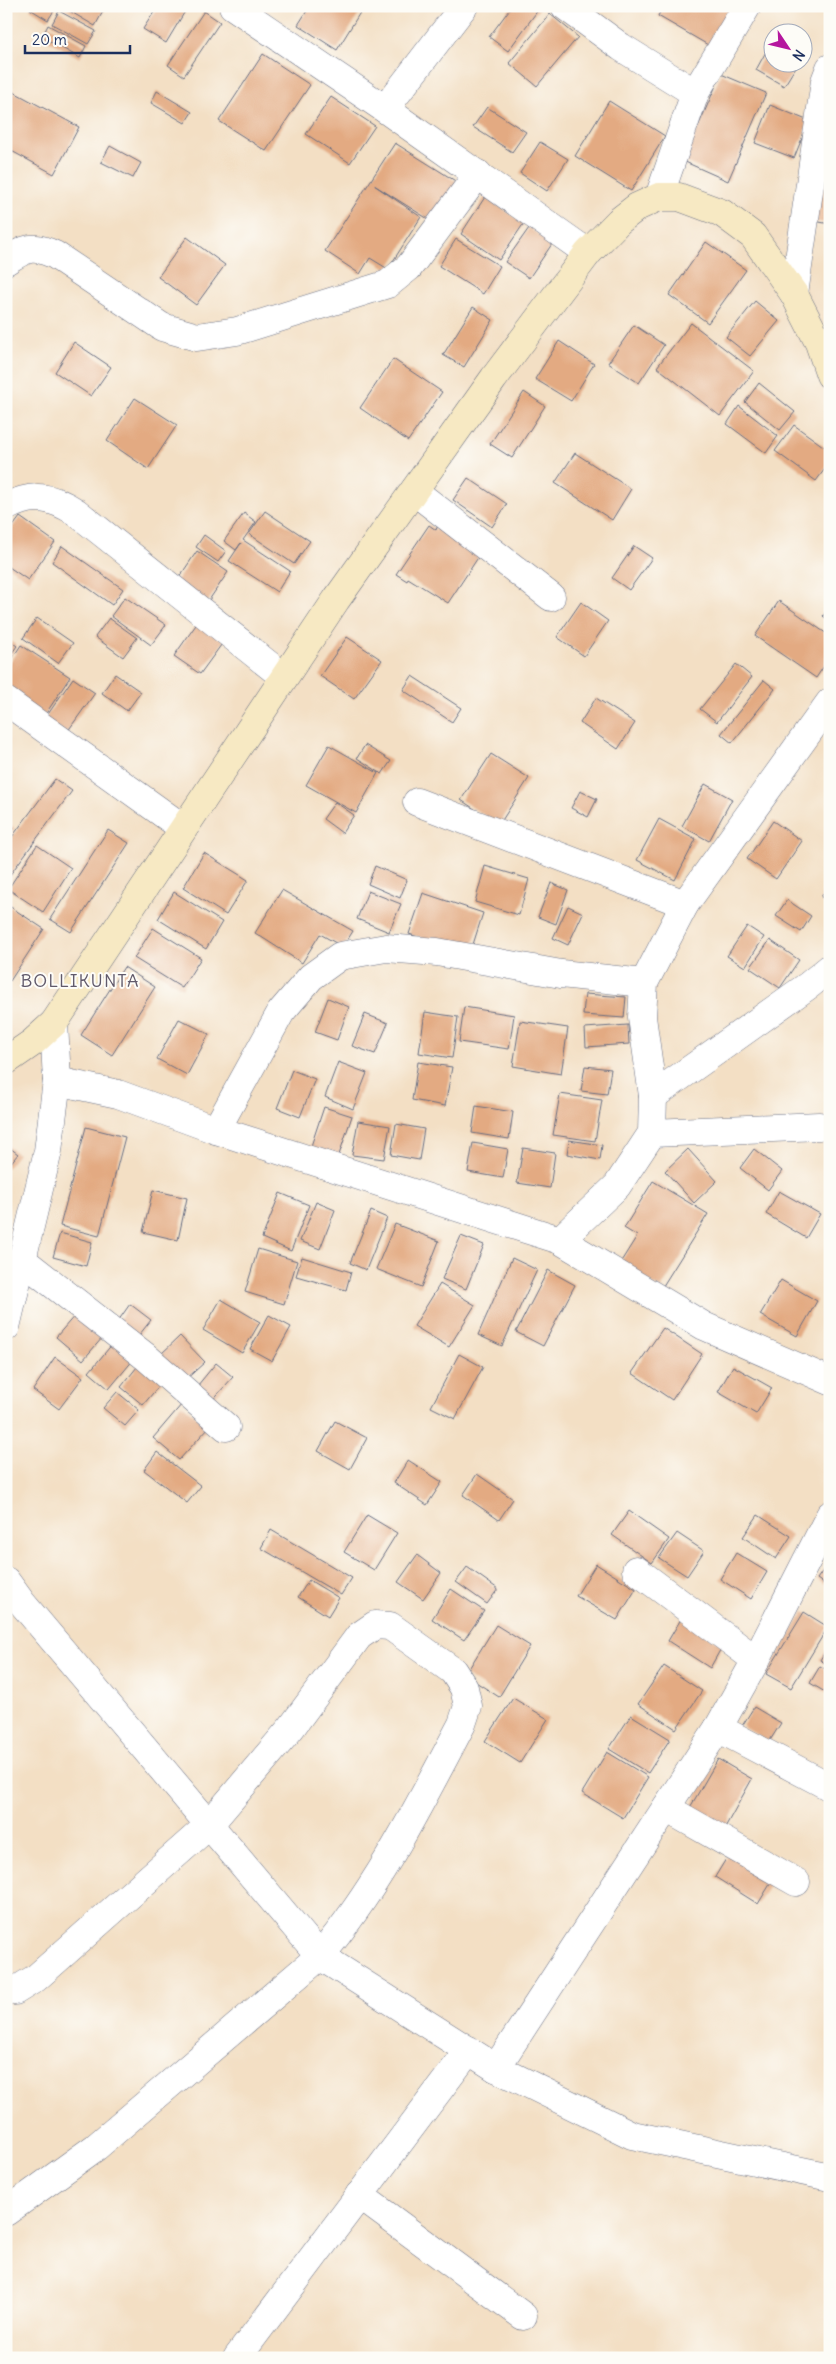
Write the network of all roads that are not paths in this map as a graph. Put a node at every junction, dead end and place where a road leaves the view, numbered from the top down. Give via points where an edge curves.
1 (233, 6) edge
2 (464, 6) edge
3 (565, 6) edge
4 (747, 6) edge
5 (830, 68) edge
6 (695, 93) junction
7 (385, 109) junction
8 (478, 174) junction
9 (659, 197) junction
10 (588, 254) junction
11 (6, 261) edge
12 (794, 294) junction
13 (830, 375) edge
14 (414, 491) junction
15 (6, 507) edge
16 (551, 597) dead end
17 (284, 678) junction
18 (6, 701) edge
19 (830, 702) edge
20 (417, 802) dead end
21 (183, 828) junction
22 (685, 904) junction
23 (830, 968) edge
24 (644, 984) junction
25 (54, 1023) junction
26 (6, 1061) edge
27 (57, 1081) junction
28 (653, 1096) junction
29 (819, 1126) dead end
30 (216, 1130) junction
31 (652, 1134) junction
32 (560, 1240) junction
33 (21, 1259) junction
34 (6, 1328) edge
35 (830, 1381) edge
36 (226, 1427) dead end
37 (830, 1515) edge
38 (636, 1570) dead end
39 (6, 1581) edge
40 (756, 1660) junction
41 (718, 1728) junction
42 (830, 1787) edge
43 (666, 1808) junction
44 (208, 1826) junction
45 (796, 1882) dead end
46 (320, 1956) junction
47 (6, 1990) edge
48 (469, 2050) junction
49 (496, 2068) junction
50 (830, 2178) edge
51 (359, 2195) junction
52 (6, 2212) edge
53 (523, 2316) dead end
54 (237, 2358) edge

1 - 7 street
2 - 7 street
3 - 6 street via 621,47
4 - 6 street
5 - 12 street via 825,81
6 - 9 street
7 - 8 street
8 - 10 street
8 - 11 street via 409,267 388,284 238,330 197,337 162,327 41,248 24,249
9 - 10 street via 636,207 618,220
9 - 12 street via 679,197 722,213 753,236
10 - 14 street
12 - 13 street via 819,343
14 - 16 street
14 - 17 street
15 - 17 street via 19,500 58,500
17 - 21 street
18 - 21 street
19 - 22 street
20 - 22 street
21 - 25 street
22 - 24 street
23 - 28 street
24 - 28 street via 642,1017
24 - 30 street via 561,974 437,952 386,948 340,956 311,977 281,1012
25 - 26 street
25 - 27 street
27 - 30 street via 118,1094
27 - 33 street via 48,1150
28 - 31 street
29 - 31 street
30 - 32 street
31 - 32 street via 617,1186
32 - 35 street via 704,1326
33 - 34 street
33 - 36 street via 146,1357
37 - 40 street
38 - 40 street
39 - 44 street
40 - 41 street
41 - 42 street
41 - 43 street
43 - 45 street
43 - 49 street
44 - 46 street
44 - 46 street via 291,1728 359,1636 375,1625 390,1626 453,1672 464,1688 468,1706 462,1724 386,1864 356,1912
44 - 47 street via 36,1978 15,1991
46 - 48 street
46 - 52 street via 96,2147
48 - 49 street
48 - 51 street
49 - 50 street via 632,2135
51 - 53 street
51 - 54 street

